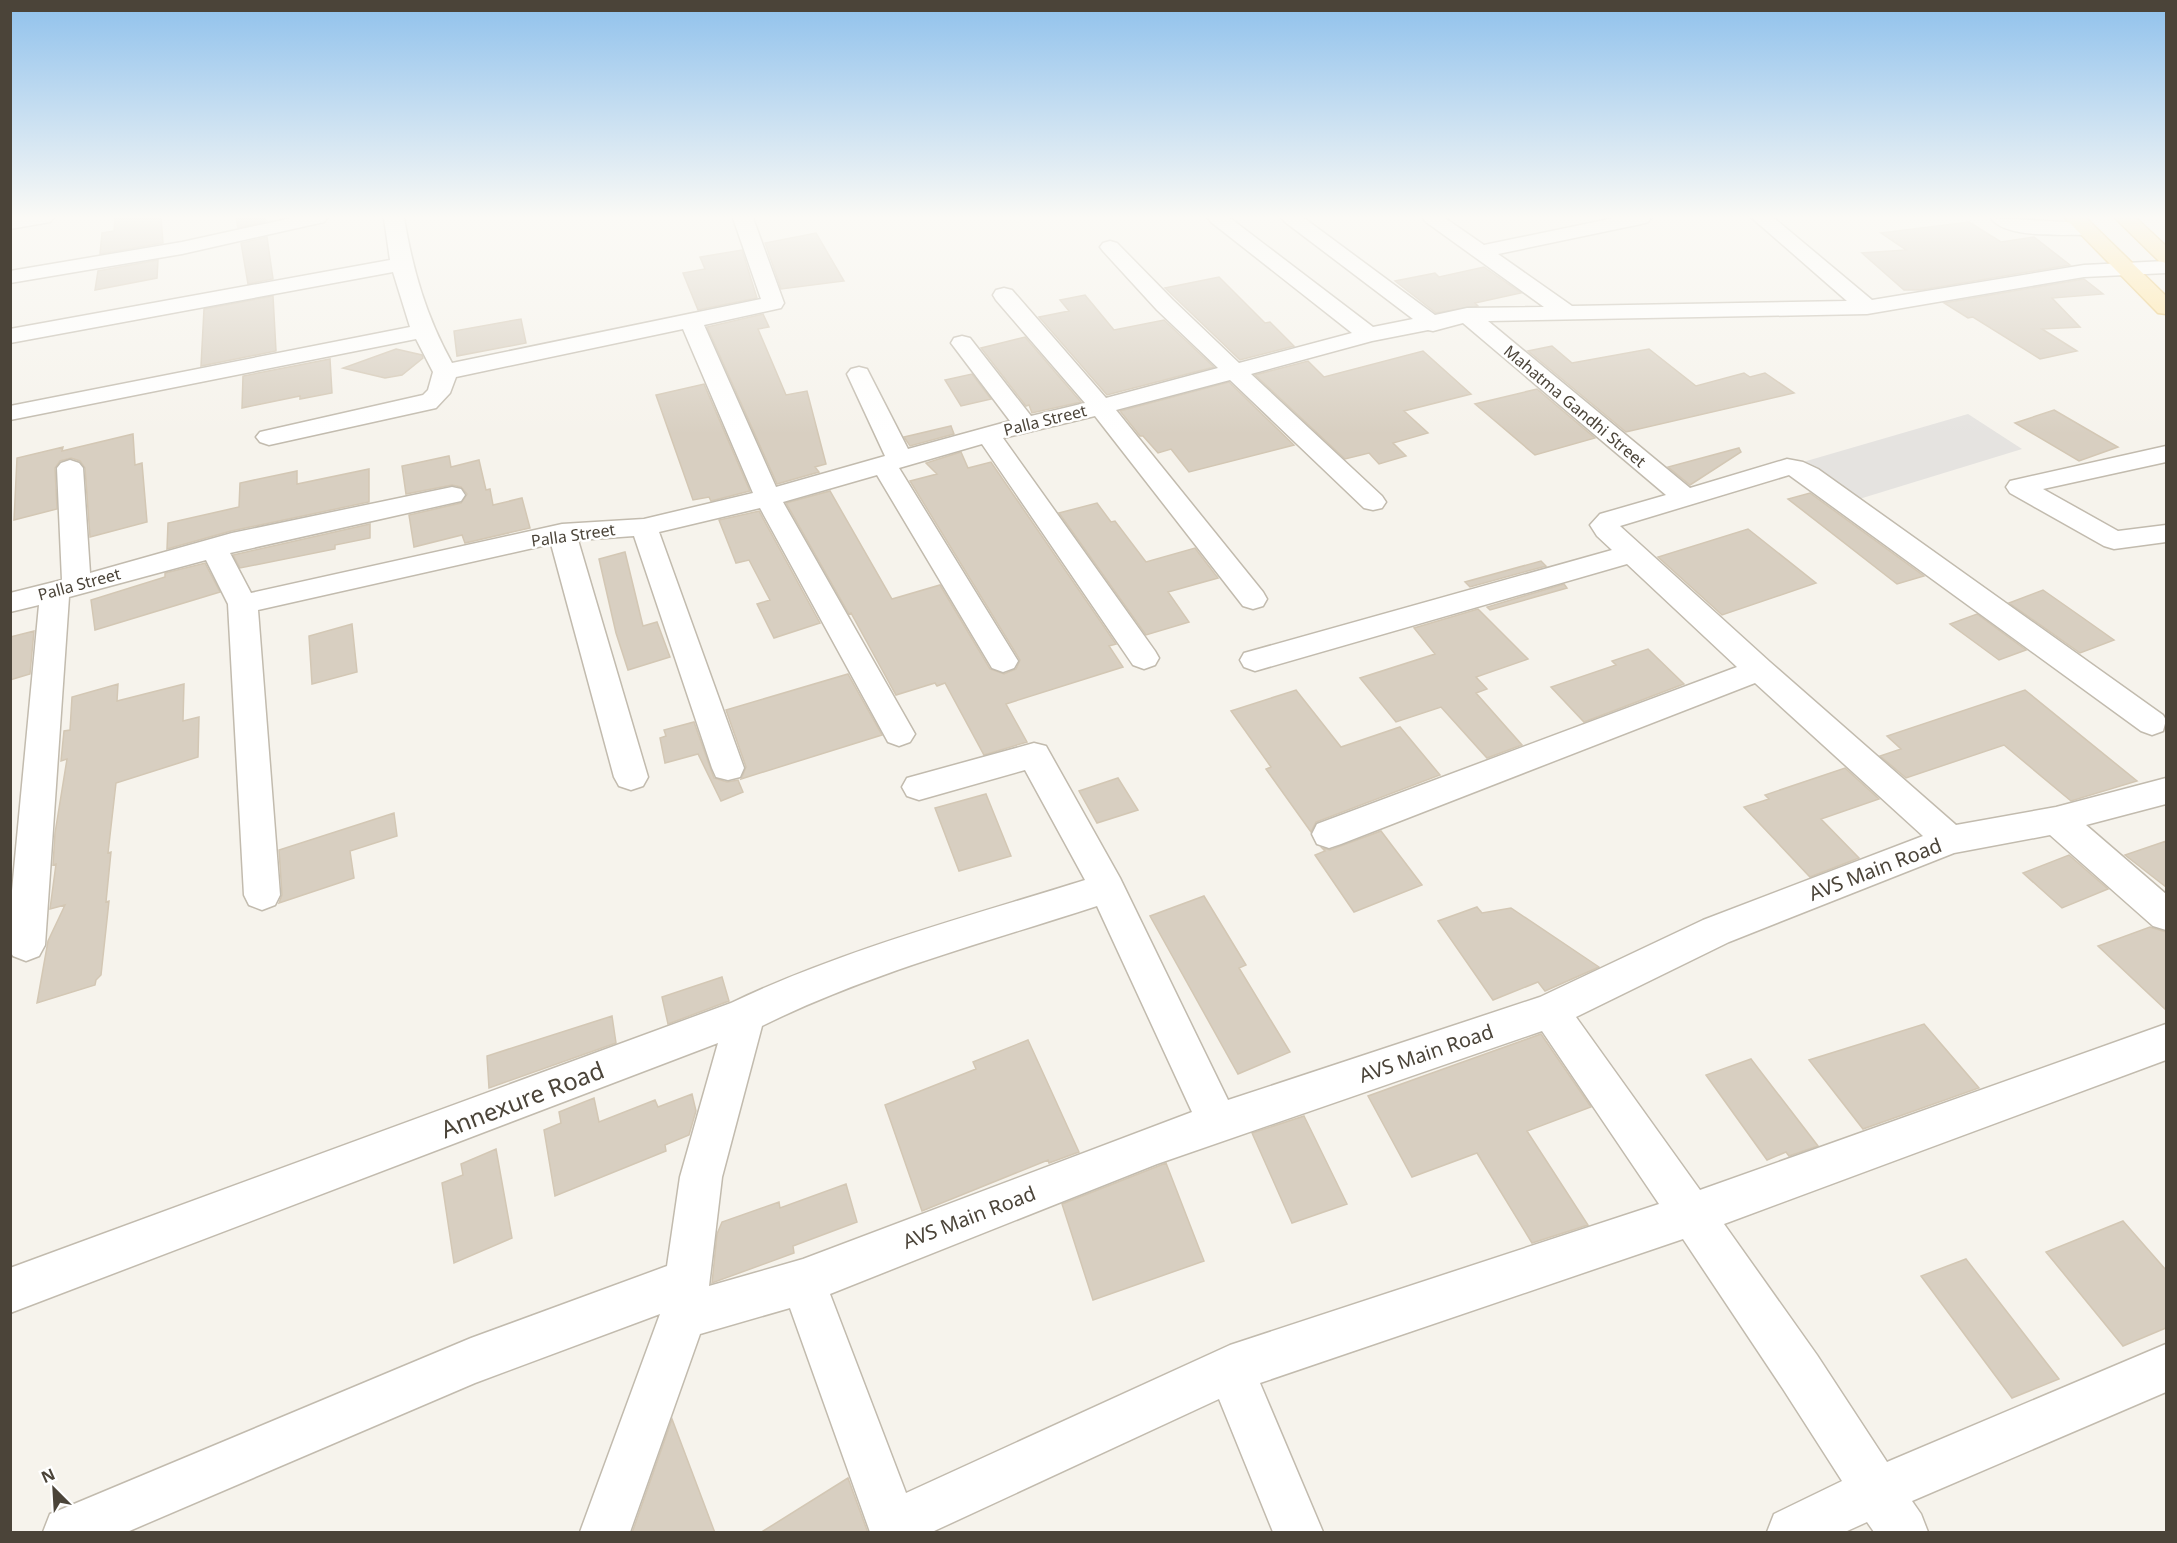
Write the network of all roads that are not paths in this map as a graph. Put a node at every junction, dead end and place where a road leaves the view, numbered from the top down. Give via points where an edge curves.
1 (260, 290) edge
2 (410, 290) edge
3 (768, 290) edge
4 (1151, 290) edge
5 (1311, 290) edge
6 (1388, 290) edge
7 (1536, 290) edge
8 (1847, 290) edge
9 (1969, 290) edge
10 (2148, 290) edge
11 (1004, 295) dead end
12 (1867, 307) junction
13 (2166, 308) edge
14 (1566, 312) junction
15 (1467, 315) junction
16 (691, 321) junction
17 (1433, 324) junction
18 (423, 331) junction
19 (1369, 335) junction
20 (10, 336) edge
21 (962, 343) dead end
22 (445, 372) junction
23 (1235, 372) junction
24 (860, 374) dead end
25 (1101, 406) junction
26 (10, 413) edge
27 (1025, 425) junction
28 (988, 434) junction
29 (269, 437) dead end
30 (2166, 454) edge
31 (892, 462) junction
32 (70, 468) dead end
33 (452, 495) dead end
34 (1684, 496) junction
35 (768, 498) junction
36 (1373, 502) dead end
37 (644, 527) junction
38 (562, 533) junction
39 (2166, 533) edge
40 (214, 549) junction
41 (1632, 553) junction
42 (66, 588) junction
43 (1254, 599) dead end
44 (10, 603) edge
45 (243, 604) junction
46 (1144, 658) dead end
47 (1255, 660) dead end
48 (1003, 661) dead end
49 (1759, 670) junction
50 (2152, 723) dead end
51 (899, 734) dead end
52 (728, 768) dead end
53 (631, 777) dead end
54 (920, 787) dead end
55 (2166, 791) edge
56 (2056, 820) junction
57 (1329, 834) dead end
58 (1950, 840) junction
59 (1107, 888) junction
60 (262, 895) dead end
61 (2166, 915) edge
62 (26, 945) dead end
63 (1550, 1011) junction
64 (746, 1015) junction
65 (2166, 1042) edge
66 (1218, 1124) junction
67 (1691, 1215) junction
68 (803, 1282) junction
69 (10, 1291) edge
70 (686, 1298) junction
71 (2166, 1368) edge
72 (1230, 1369) junction
73 (1876, 1491) junction
74 (893, 1529) edge
75 (68, 1533) edge
76 (605, 1533) edge
77 (1298, 1533) edge
78 (1792, 1533) edge
79 (1903, 1533) edge

1 - 20 street
2 - 18 street
3 - 16 street via 773,303
4 - 23 street
5 - 19 street
6 - 17 street
7 - 14 street
8 - 12 street
9 - 12 street, Palla Street
10 - 13 main road
11 - 25 street
12 - 14 street, Palla Street
14 - 15 street, Palla Street
15 - 17 street, Palla Street
15 - 34 street, Mahatma Gandhi Street
16 - 22 street
16 - 35 street
17 - 19 street, Palla Street
18 - 22 street
18 - 26 street
19 - 23 street, Palla Street
21 - 27 street
22 - 29 street via 441,390 427,403
23 - 25 street, Palla Street
23 - 36 street
24 - 31 street
25 - 27 street, Palla Street
25 - 43 street
27 - 28 street, Palla Street
28 - 31 street, Palla Street
28 - 46 street
30 - 39 street via 2019,487 2114,540
31 - 35 street, Palla Street
31 - 48 street
32 - 42 street
33 - 40 street, Palla Street
34 - 41 street via 1604,525
34 - 50 street via 1787,467 1810,469
35 - 37 street, Palla Street
35 - 51 street
37 - 38 street, Palla Street
37 - 52 street
38 - 45 street, Palla Street
38 - 53 street
40 - 42 street, Palla Street
40 - 45 street
41 - 47 street
41 - 49 street
42 - 44 street, Palla Street
42 - 62 street
45 - 60 street
49 - 57 street
49 - 58 street
54 - 59 street via 1034,755
55 - 56 street, AVS Main Road
56 - 58 street, AVS Main Road
56 - 61 street
58 - 63 street, AVS Main Road via 1716,931
59 - 64 street, Annexure Road via 919,948 786,995
59 - 66 street
63 - 66 street, AVS Main Road
63 - 67 street
64 - 69 street, Annexure Road
64 - 70 street via 701,1176
65 - 67 street
66 - 68 street, AVS Main Road via 1156,1144
67 - 72 street
67 - 73 street via 1800,1372
68 - 70 street, AVS Main Road
68 - 74 street
70 - 75 street, AVS Main Road via 471,1360
70 - 76 street
71 - 73 street
72 - 74 street
72 - 77 street
73 - 78 street
73 - 79 street

